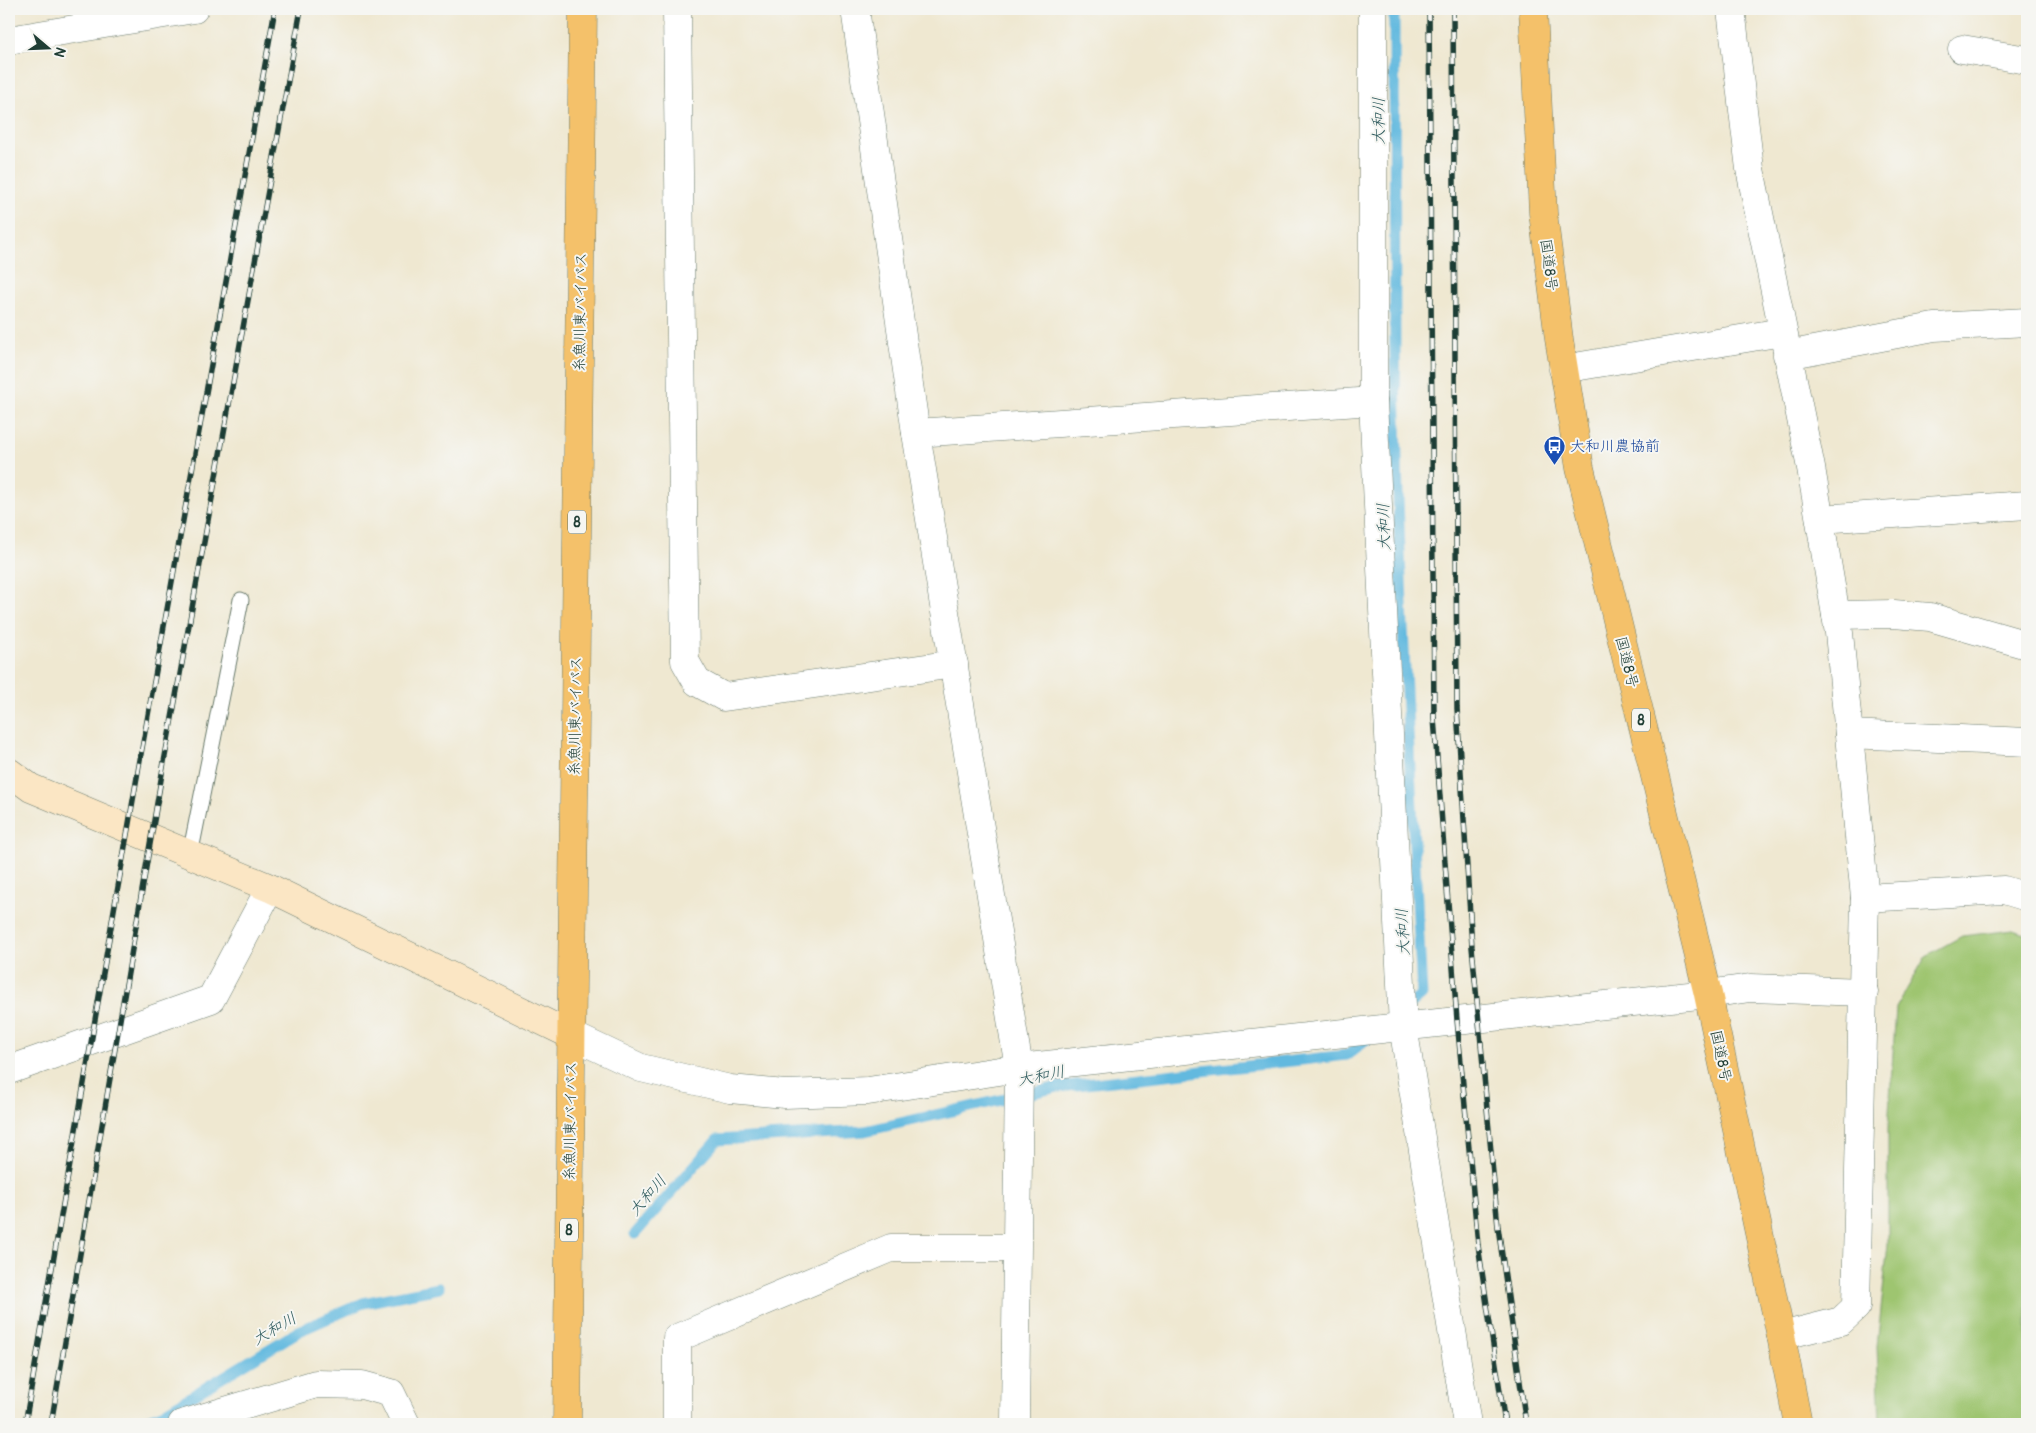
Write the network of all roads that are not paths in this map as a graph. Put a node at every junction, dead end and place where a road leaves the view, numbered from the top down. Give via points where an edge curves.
1 (194, 9) edge
2 (583, 9) edge
3 (677, 9) edge
4 (855, 9) edge
5 (1374, 9) edge
6 (1533, 9) edge
7 (1731, 9) edge
8 (9, 40) edge
9 (1962, 49) dead end
10 (2027, 60) edge
11 (2027, 322) edge
12 (1785, 343) junction
13 (1563, 369) junction
14 (1373, 401) junction
15 (916, 433) junction
16 (2027, 505) edge
17 (1820, 519) junction
18 (241, 600) dead end
19 (1836, 615) junction
20 (2027, 645) edge
21 (954, 664) junction
22 (1849, 734) junction
23 (2027, 742) edge
24 (9, 772) edge
25 (190, 854) junction
26 (270, 888) junction
27 (1865, 898) junction
28 (2027, 898) edge
29 (1864, 992) junction
30 (1708, 994) junction
31 (1403, 1026) junction
32 (571, 1035) junction
33 (1019, 1068) junction
34 (9, 1070) edge
35 (1016, 1248) junction
36 (1781, 1336) junction
37 (182, 1424) edge
38 (406, 1424) edge
39 (568, 1424) edge
40 (677, 1424) edge
41 (1014, 1424) edge
42 (1466, 1424) edge
43 (1798, 1424) edge

1 - 8 street
2 - 32 highway, 糸魚川東バイパス / 8
3 - 21 street via 685,661 697,682 724,697
4 - 15 street
5 - 14 street
6 - 13 highway, 国道8号 / 8 via 1543,213
7 - 12 street via 1750,169
9 - 10 street
11 - 12 street via 1934,327
12 - 13 street
12 - 17 street
13 - 30 highway, 国道8号 / 8 via 1580,468
14 - 15 street
14 - 31 street
15 - 21 street
16 - 17 street
17 - 19 street
18 - 25 lane
19 - 20 street via 1930,617
19 - 22 street
21 - 33 street
22 - 23 street
22 - 27 street
24 - 25 street via 31,788
25 - 26 street
26 - 32 street
26 - 34 street via 211,999
27 - 28 street via 2004,890
27 - 29 street
29 - 30 street via 1750,988
29 - 36 street via 1856,1307 1841,1321
30 - 31 street
30 - 36 highway, 国道8号 / 8
31 - 33 street
31 - 42 street
32 - 33 street via 641,1068 730,1089 785,1094 868,1091
32 - 39 highway, 糸魚川東バイパス / 8
33 - 35 street
35 - 40 street via 891,1248 677,1338
35 - 41 street
36 - 43 highway, 国道8号 / 8
37 - 38 street via 316,1384 362,1385 391,1393

